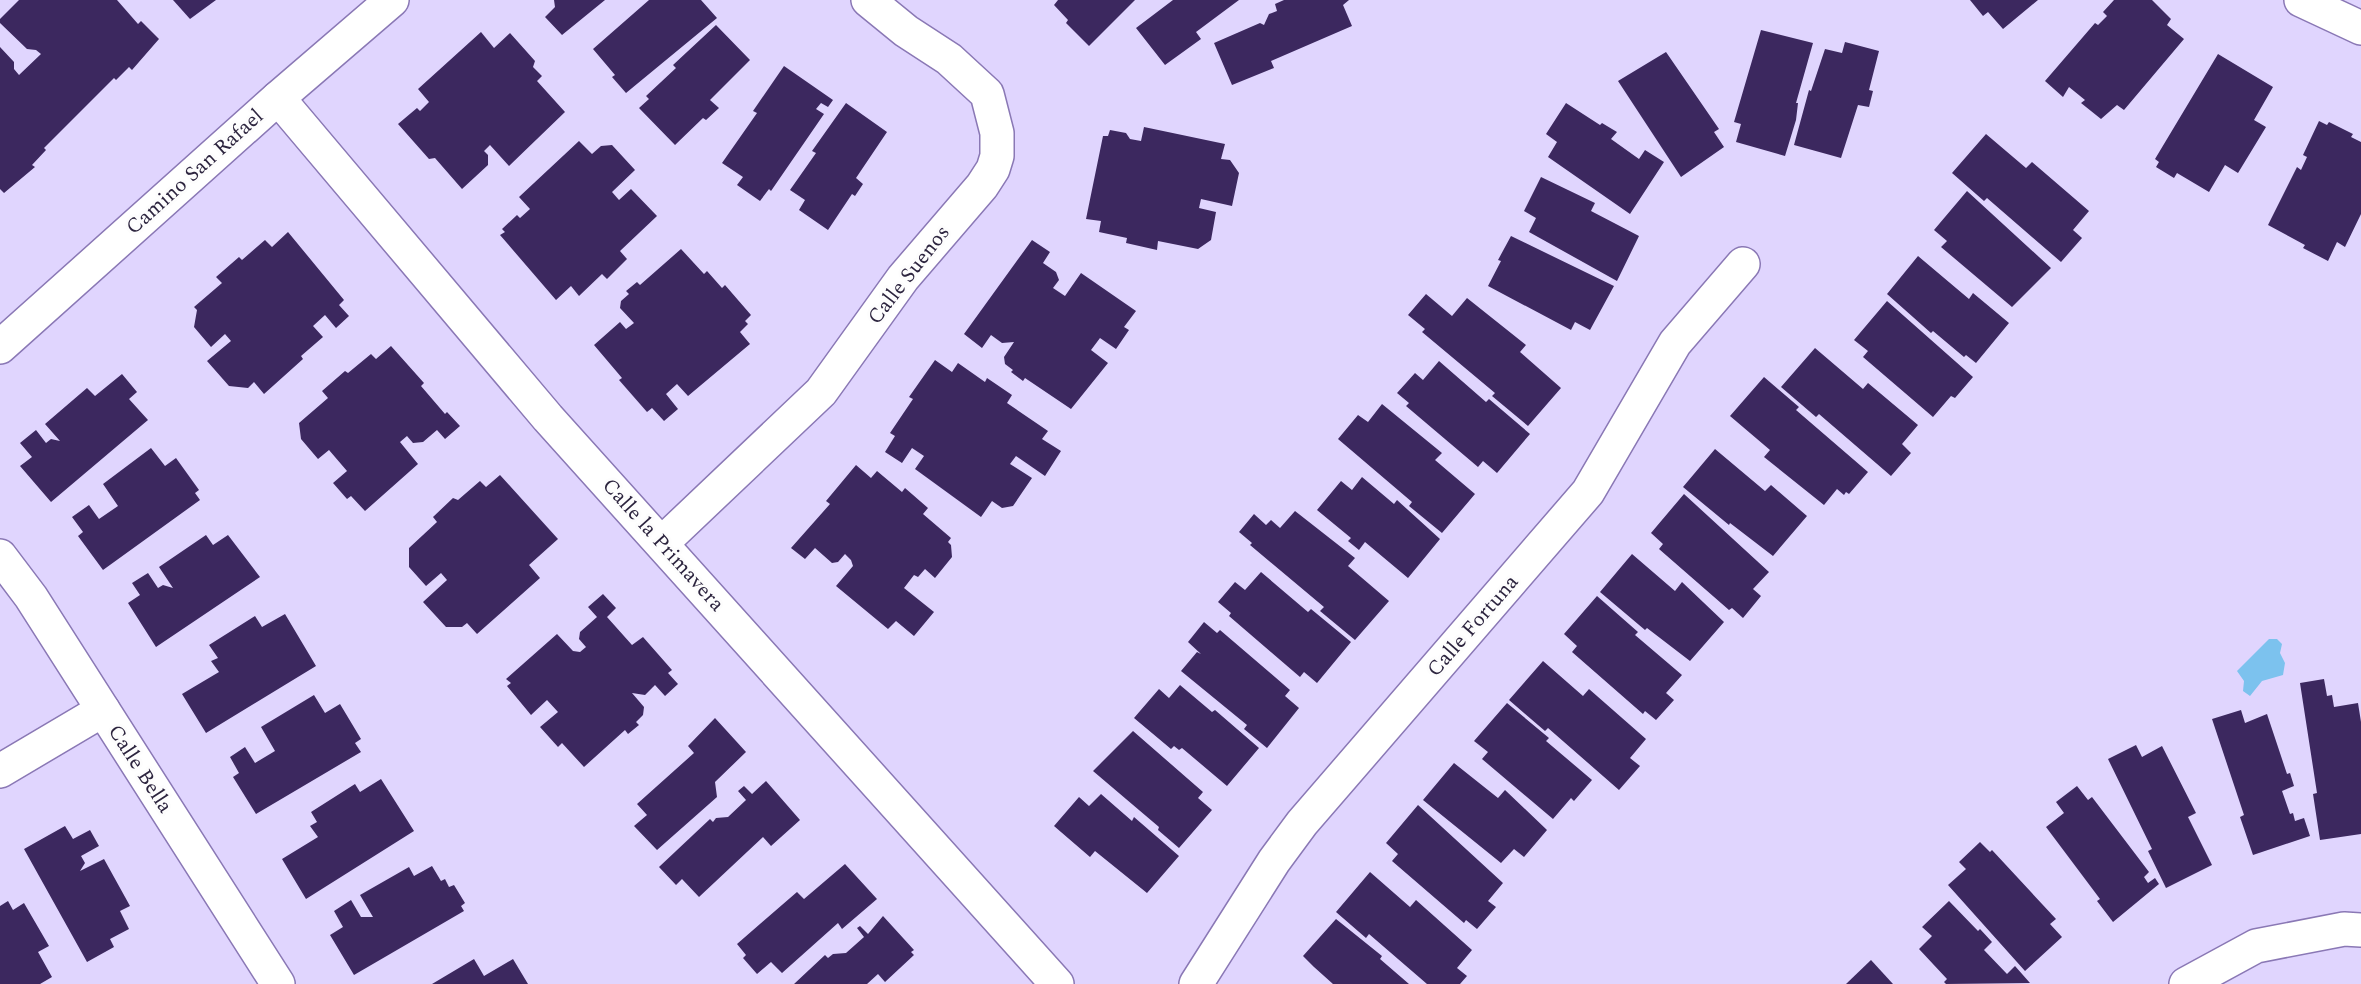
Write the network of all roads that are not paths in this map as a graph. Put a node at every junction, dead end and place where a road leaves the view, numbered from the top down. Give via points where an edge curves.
1 (392, 0) edge
2 (868, 0) edge
3 (2301, 0) edge
4 (2361, 28) edge
5 (278, 98) junction
6 (1743, 264) dead end
7 (0, 347) edge
8 (662, 543) junction
9 (0, 556) edge
10 (103, 710) junction
11 (0, 771) edge
12 (2361, 930) edge
13 (278, 984) edge
14 (1057, 984) edge
15 (1196, 984) edge
16 (2186, 984) edge

1 - 5 street, Camino San Rafael
2 - 8 street, Calle Suenos via 949,59 987,94 997,133 993,169 903,278 821,392
3 - 4 street
5 - 7 street, Camino San Rafael
5 - 8 street, Calle la Primavera via 548,418
6 - 15 street, Calle Fortuna via 1675,343 1588,492 1302,823
8 - 14 street, Calle la Primavera
9 - 10 street, Calle Bella
10 - 11 street
10 - 13 street, Calle Bella
12 - 16 street via 2344,929 2256,946

